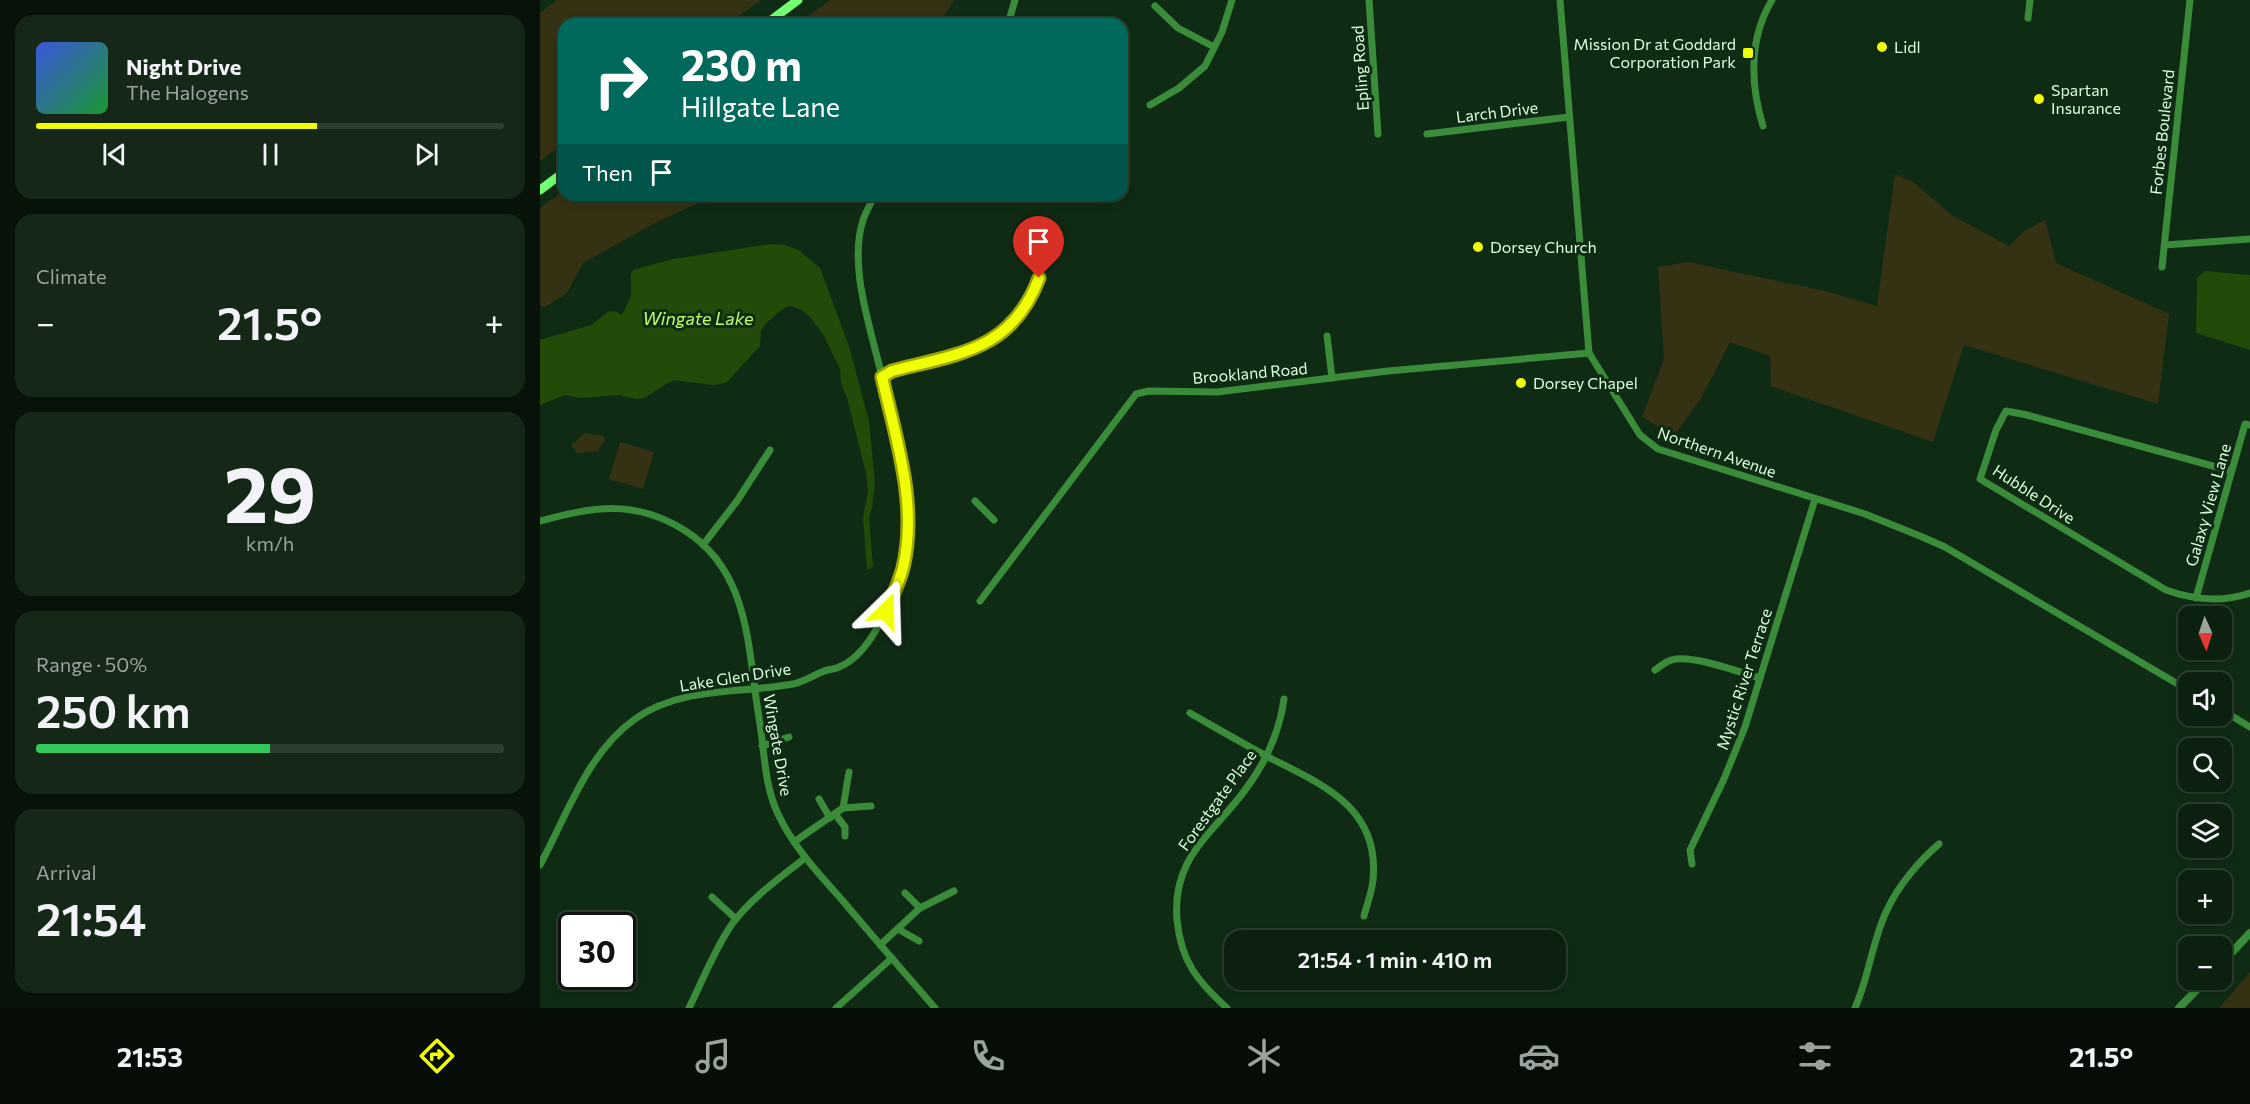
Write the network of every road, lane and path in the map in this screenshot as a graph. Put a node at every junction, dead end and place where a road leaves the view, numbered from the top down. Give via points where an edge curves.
1 (798, 0) edge
2 (1015, 0) edge
3 (1232, 0) edge
4 (1369, 0) edge
5 (1560, 0) edge
6 (1772, 0) edge
7 (2030, 0) edge
8 (2190, 0) edge
9 (1155, 6) dead end
10 (774, 18) edge
11 (1010, 18) edge
12 (2028, 18) dead end
13 (1214, 47) junction
14 (1150, 105) dead end
15 (1569, 117) junction
16 (1763, 126) dead end
17 (1378, 134) dead end
18 (1427, 134) dead end
19 (558, 176) edge
20 (540, 190) edge
21 (872, 201) edge
22 (1042, 239) dead end
23 (2250, 239) edge
24 (2164, 246) junction
25 (2162, 267) dead end
26 (1327, 336) dead end
27 (1589, 353) junction
28 (882, 377) junction
29 (1332, 378) junction
30 (2250, 425) edge
31 (770, 450) dead end
32 (2232, 471) junction
33 (1815, 499) junction
34 (975, 501) dead end
35 (994, 520) dead end
36 (540, 521) edge
37 (703, 545) junction
38 (2250, 593) edge
39 (2196, 598) junction
40 (980, 601) dead end
41 (1655, 670) dead end
42 (1760, 678) junction
43 (2178, 684) edge
44 (754, 688) junction
45 (1284, 699) dead end
46 (1190, 713) dead end
47 (2232, 716) edge
48 (2250, 727) edge
49 (789, 737) dead end
50 (762, 746) junction
51 (1267, 756) junction
52 (849, 772) dead end
53 (819, 799) dead end
54 (871, 806) dead end
55 (843, 808) junction
56 (833, 816) junction
57 (844, 836) dead end
58 (794, 842) junction
59 (1940, 844) dead end
60 (805, 858) junction
61 (1692, 864) dead end
62 (540, 865) edge
63 (954, 891) dead end
64 (905, 893) dead end
65 (712, 897) dead end
66 (921, 908) junction
67 (1364, 916) dead end
68 (736, 919) junction
69 (898, 929) junction
70 (2250, 933) edge
71 (919, 941) dead end
72 (880, 945) junction
73 (2232, 952) edge
74 (892, 958) junction
75 (2196, 990) edge
76 (689, 1008) edge
77 (836, 1008) edge
78 (935, 1008) edge
79 (1227, 1008) edge
80 (1855, 1008) edge
81 (2179, 1008) edge

1 - 10 main road
2 - 11 street
3 - 13 street
4 - 17 street, Epling Road
5 - 15 street, Northern Avenue
6 - 16 street via 1762,20 1754,56 1754,86
7 - 12 street
8 - 24 street, Forbes Boulevard
9 - 13 street via 1178,28
13 - 14 street via 1205,66
15 - 18 street, Larch Drive
15 - 27 street, Northern Avenue
19 - 20 main road
21 - 28 street, Lake Glen Drive via 863,219 859,269
22 - 28 street via 1042,265 1035,287 1022,312 1007,328 969,351
23 - 24 street
24 - 25 street, Forbes Boulevard
26 - 29 street
27 - 29 street, Brookland Road
27 - 33 street, Northern Avenue via 1649,444
28 - 44 street, Lake Glen Drive via 908,507 906,544 895,590 877,629 854,658 839,668 794,683
29 - 40 street, Brookland Road via 1217,392 1136,394
30 - 32 street, Galaxy View Lane via 2245,424
31 - 37 street
32 - 39 street, Galaxy View Lane
32 - 39 street, Hubble Drive via 2006,411 1983,466 1980,479 1992,488 2166,590
33 - 42 street, Mystic River Terrace
33 - 43 street, Northern Avenue via 1903,528 1945,547
34 - 35 street
36 - 37 street, Wingate Drive via 591,508 631,510 667,520
37 - 44 street, Wingate Drive via 725,572 738,597 748,635
38 - 39 street, Hubble Drive via 2232,599
41 - 42 street via 1666,662 1690,659
42 - 61 street, Mystic River Terrace via 1728,768 1690,850
44 - 50 street, Wingate Drive
44 - 62 street, Lake Glen Drive via 681,698 630,723 589,769
45 - 51 street, Forestgate Place
46 - 51 street
47 - 48 street
49 - 50 street
50 - 58 street, Wingate Drive via 771,798
51 - 67 street via 1318,782 1342,799 1360,821 1373,866
51 - 79 street, Forestgate Place via 1193,853 1179,879 1179,938 1186,961
52 - 55 street
53 - 56 street
54 - 55 street
55 - 56 street
56 - 57 street via 845,827
56 - 58 street
58 - 60 street, Wingate Drive
59 - 80 street via 1926,855 1887,909
60 - 68 street
60 - 72 street, Wingate Drive
63 - 66 street
64 - 66 street
65 - 68 street
66 - 69 street
68 - 76 street
69 - 71 street
69 - 72 street
70 - 73 street
72 - 74 street, Wingate Drive
74 - 77 street
74 - 78 street, Wingate Drive
75 - 81 street

